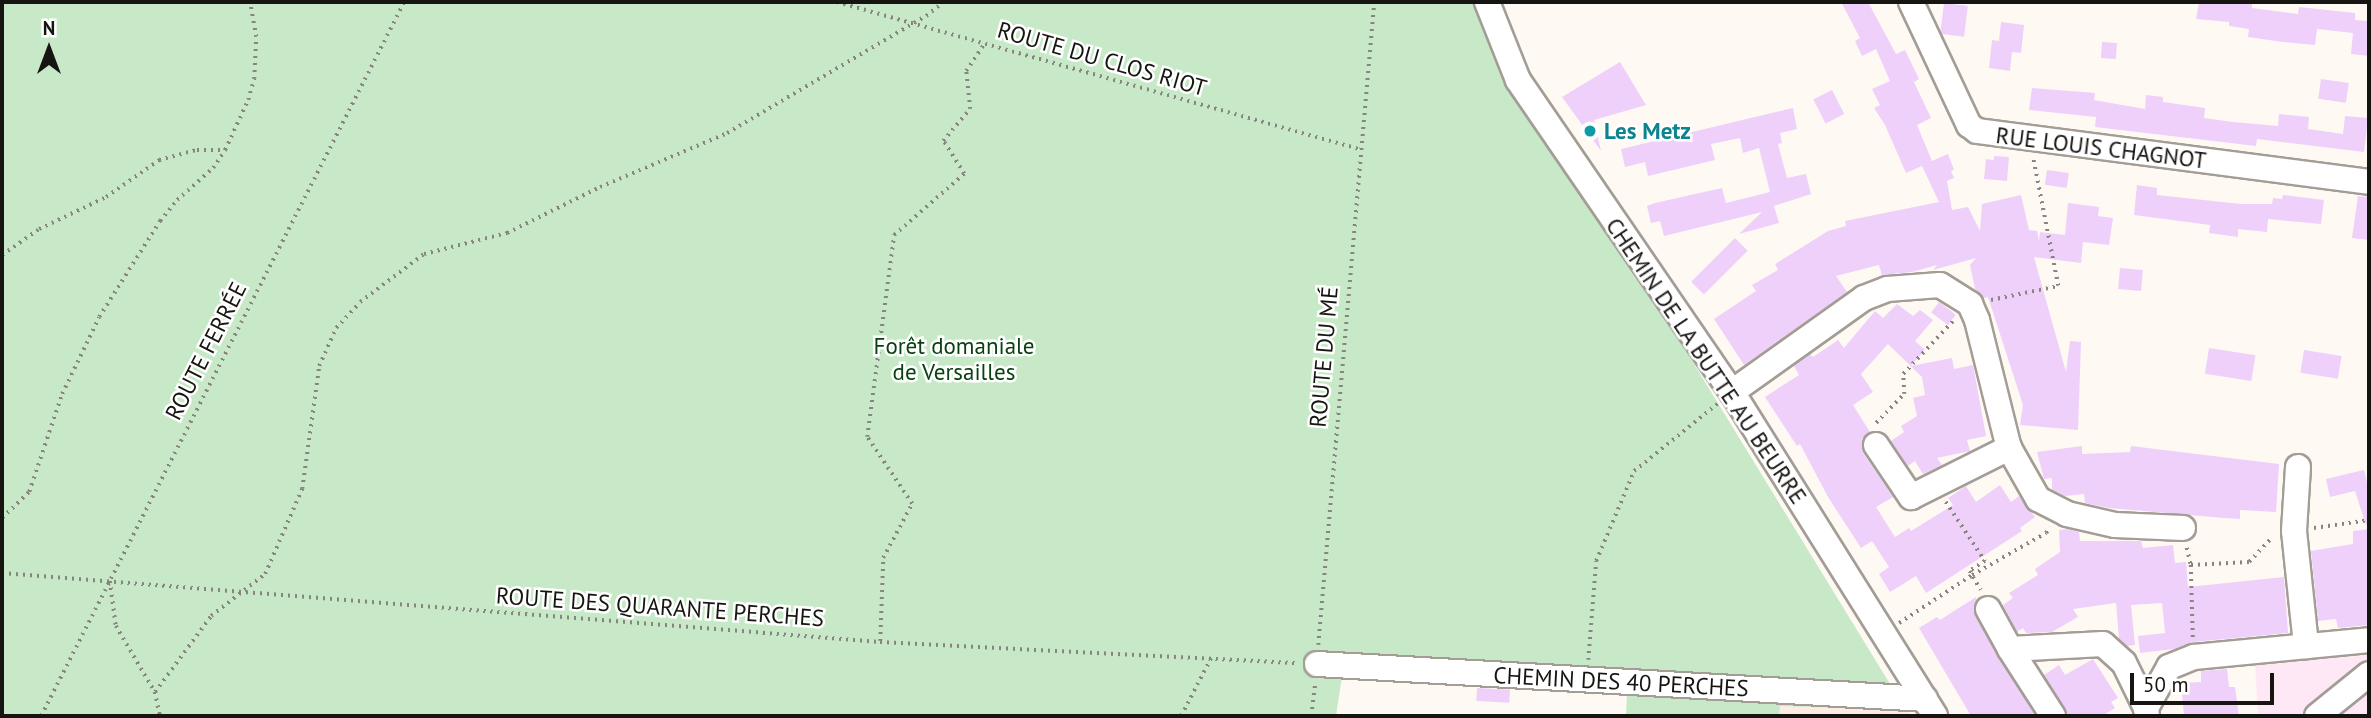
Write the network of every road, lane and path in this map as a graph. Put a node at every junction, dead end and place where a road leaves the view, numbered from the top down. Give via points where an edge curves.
1 (250, 2) edge
2 (404, 2) edge
3 (836, 2) edge
4 (943, 2) edge
5 (1374, 2) edge
6 (1487, 2) edge
7 (1911, 2) edge
8 (911, 24) junction
9 (984, 44) junction
10 (2029, 139) junction
11 (1359, 149) junction
12 (225, 150) junction
13 (2369, 182) edge
14 (2, 255) edge
15 (1970, 304) junction
16 (1732, 392) junction
17 (1876, 445) joint
18 (2009, 448) junction
19 (2298, 467) dead end
20 (1935, 485) junction
21 (2056, 508) junction
22 (2, 518) edge
23 (2369, 520) edge
24 (2183, 528) joint
25 (2294, 531) junction
26 (2191, 565) junction
27 (2, 573) edge
28 (1972, 575) junction
29 (109, 579) junction
30 (242, 592) junction
31 (1988, 609) dead end
32 (1882, 634) junction
33 (2369, 640) edge
34 (880, 642) junction
35 (2306, 646) junction
36 (2010, 649) junction
37 (2193, 657) junction
38 (1211, 658) junction
39 (2124, 663) junction
40 (1317, 664) junction
41 (2169, 667) junction
42 (2369, 674) edge
43 (1586, 680) junction
44 (155, 692) junction
45 (1930, 708) edge
46 (2147, 712) edge
47 (41, 716) edge
48 (160, 716) edge
49 (1181, 716) edge
50 (1311, 716) edge
51 (2053, 716) edge
52 (2318, 716) edge

1 - 12 path via 256,37 254,79
2 - 29 path, ROUTE FERRÉE
3 - 8 path, ROUTE DU CLOS RIOT
4 - 8 path
5 - 11 path, ROUTE DU MÉ
6 - 16 street, CHEMIN DE LA BUTTE AU BEURRE via 1518,80
7 - 10 street, RUE LOUIS CHAGNOT via 1969,125 1977,131
8 - 9 path, ROUTE DU CLOS RIOT
8 - 30 path via 727,133 600,187 508,233 424,254 360,302 336,328 319,366 302,489 265,574
9 - 11 path, ROUTE DU CLOS RIOT
9 - 34 path via 966,71 970,109 943,141 964,174 894,235 867,437 912,504 883,558
10 - 13 street, RUE LOUIS CHAGNOT
10 - 15 path via 2058,286
11 - 40 path, ROUTE DU MÉ
12 - 14 path via 178,153 159,160 106,197 39,229
12 - 22 path via 160,221 99,317 54,416 29,492
15 - 16 street via 1940,285 1887,289 1864,298
15 - 17 path via 1903,374 1904,394 1875,424
15 - 18 street via 1978,320
16 - 32 street, CHEMIN DE LA BUTTE AU BEURRE
16 - 43 path via 1634,471 1596,561
17 - 20 street via 1911,497
18 - 20 street
18 - 21 street via 2038,499
19 - 25 street
20 - 28 path via 1985,561 1970,572
21 - 24 street via 2115,525
21 - 28 path via 2046,533
23 - 25 path
24 - 26 path
25 - 26 path via 2271,538 2249,562
25 - 35 street
26 - 37 path
27 - 29 path, ROUTE DES QUARANTE PERCHES
28 - 32 path
29 - 30 path, ROUTE DES QUARANTE PERCHES
29 - 44 path via 116,626
29 - 47 path, ROUTE FERRÉE
30 - 34 path, ROUTE DES QUARANTE PERCHES
30 - 44 path via 211,616
31 - 36 street
32 - 45 street, CHEMIN DE LA BUTTE AU BEURRE
33 - 35 street
34 - 38 path, ROUTE DES QUARANTE PERCHES
35 - 37 street
36 - 39 street via 2103,644
36 - 51 street
37 - 41 street
38 - 40 path, ROUTE DES QUARANTE PERCHES
38 - 49 path
39 - 41 street via 2140,668
39 - 46 street
40 - 43 street, CHEMIN DES 40 PERCHES
40 - 50 path, ROUTE DU MÉ
41 - 46 street
42 - 52 street
43 - 45 street, CHEMIN DES 40 PERCHES
44 - 48 path

